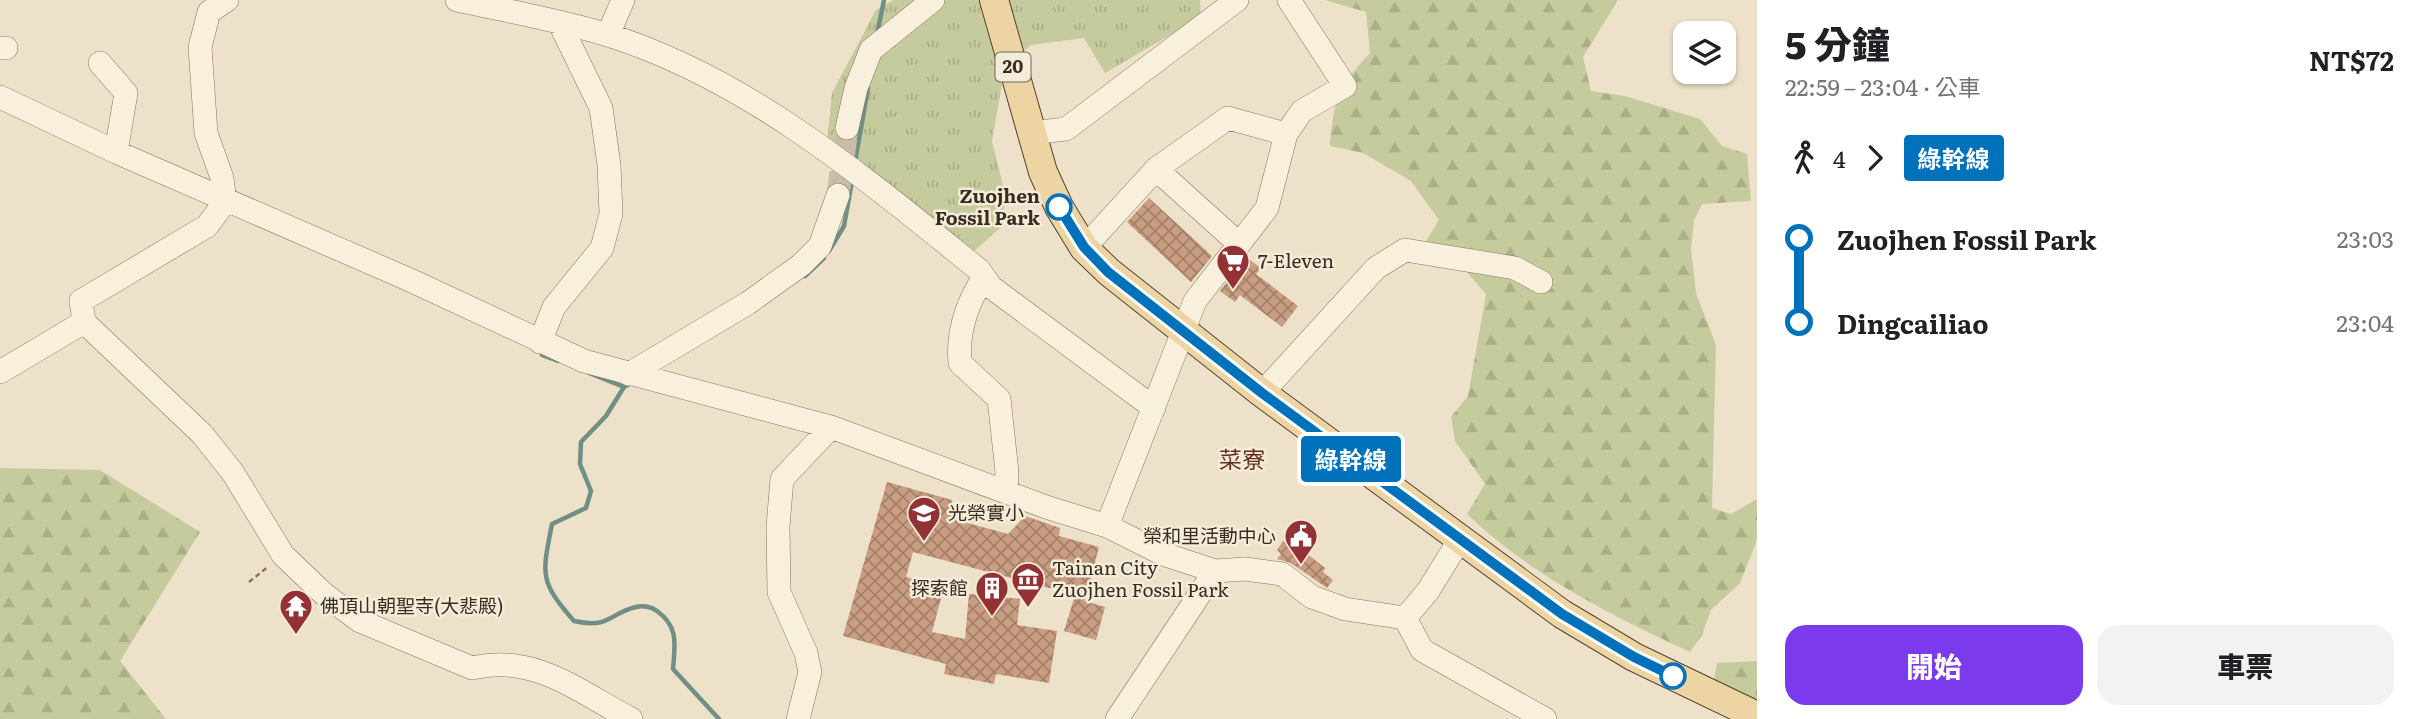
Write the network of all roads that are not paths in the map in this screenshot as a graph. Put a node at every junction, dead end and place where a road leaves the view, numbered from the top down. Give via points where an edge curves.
1 (227, 0) edge
2 (457, 0) edge
3 (623, 0) edge
4 (933, 0) edge
5 (994, 0) edge
6 (1237, 0) edge
7 (1289, 0) edge
8 (559, 22) junction
9 (608, 35) junction
10 (100, 63) dead end
11 (0, 97) edge
12 (847, 128) tunnel mouth
13 (1031, 133) junction
14 (1286, 134) junction
15 (116, 152) junction
16 (1156, 169) junction
17 (838, 195) tunnel mouth
18 (225, 202) junction
19 (1238, 243) junction
20 (1084, 247) junction
21 (984, 277) junction
22 (1541, 282) dead end
23 (84, 322) junction
24 (1184, 330) junction
25 (540, 342) junction
26 (0, 372) edge
27 (629, 374) junction
28 (1262, 393) junction
29 (1154, 408) junction
30 (831, 427) junction
31 (1006, 492) junction
32 (1107, 526) junction
33 (1460, 540) junction
34 (1215, 571) junction
35 (1405, 618) junction
36 (1757, 716) edge
37 (631, 719) edge
38 (799, 719) edge
39 (1117, 719) edge
40 (1545, 719) edge

1 - 18 lane via 209,12 200,47 206,133 222,177
2 - 8 lane
3 - 9 lane
4 - 12 lane via 871,50
5 - 13 main road, 20
6 - 13 lane via 1066,129
7 - 14 lane via 1345,86 1302,111
8 - 9 lane
8 - 25 lane via 601,108 611,215 602,248 554,307
9 - 21 lane via 699,73 752,103 865,178
10 - 15 lane via 126,93
11 - 15 lane
13 - 20 main road, 20 via 1043,172
14 - 16 lane via 1228,118
14 - 19 lane via 1267,208
15 - 18 lane
16 - 19 lane
16 - 20 lane
17 - 27 lane via 820,246 801,265 748,303
18 - 23 lane via 207,226 81,301
18 - 25 lane via 410,280
19 - 24 lane via 1195,301
20 - 24 main road, 20 via 1108,272
21 - 29 lane via 991,287
21 - 31 lane via 970,299 958,343 960,363 999,399
22 - 28 lane via 1516,268 1405,250 1376,268
23 - 26 lane
23 - 37 lane via 202,434 233,472 283,555 360,621 472,668 519,664 562,679
24 - 28 main road, 20
24 - 29 lane
25 - 27 lane
27 - 30 lane
28 - 33 main road, 20
29 - 32 lane
30 - 31 lane
30 - 38 lane via 782,479 779,592 810,672
31 - 32 lane
32 - 34 lane via 1163,554
33 - 35 lane
33 - 36 main road, 20 via 1562,614 1624,651
34 - 35 lane via 1282,574 1312,597 1345,609
34 - 39 lane
35 - 40 lane via 1422,650

